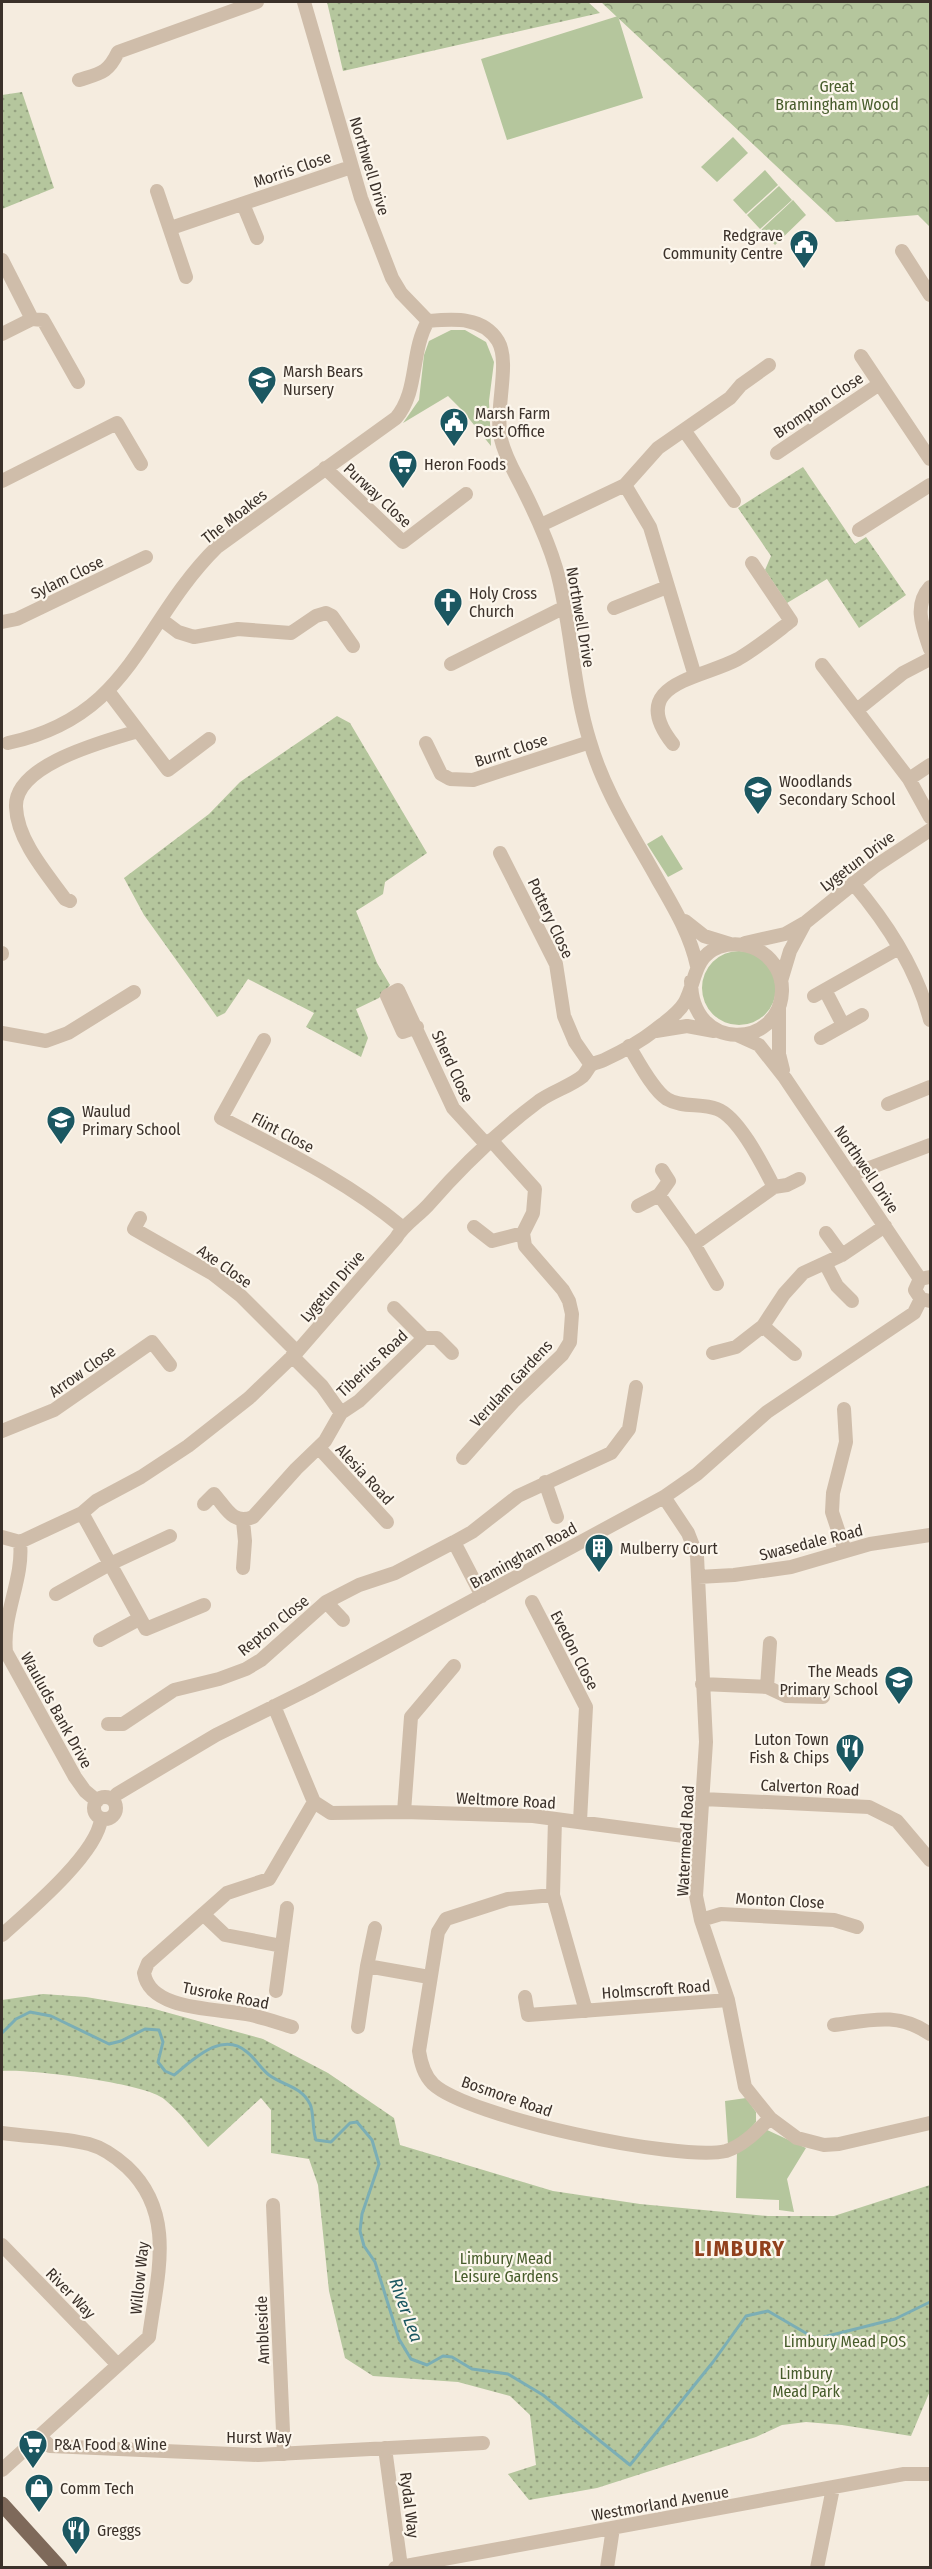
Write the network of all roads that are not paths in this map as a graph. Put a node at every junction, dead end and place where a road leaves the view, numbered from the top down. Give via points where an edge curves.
1 (257, 2) edge
2 (304, 2) edge
3 (79, 80) dead end
4 (351, 167) junction
5 (158, 191) dead end
6 (243, 204) junction
7 (171, 228) junction
8 (257, 238) dead end
9 (902, 250) dead end
10 (2, 260) edge
11 (186, 276) dead end
12 (929, 293) edge
13 (32, 319) junction
14 (428, 321) junction
15 (2, 334) edge
16 (861, 356) dead end
17 (769, 365) dead end
18 (78, 382) dead end
19 (878, 385) junction
20 (684, 430) junction
21 (777, 453) dead end
22 (930, 459) edge
23 (141, 464) dead end
24 (325, 468) junction
25 (2, 481) edge
26 (625, 484) junction
27 (930, 485) edge
28 (466, 494) dead end
29 (734, 501) dead end
30 (541, 525) junction
31 (859, 530) dead end
32 (146, 557) dead end
33 (752, 562) dead end
34 (667, 587) junction
35 (930, 587) edge
36 (565, 607) junction
37 (614, 608) dead end
38 (162, 620) junction
39 (2, 622) edge
40 (353, 646) dead end
41 (930, 649) edge
42 (930, 659) edge
43 (451, 664) dead end
44 (822, 665) dead end
45 (695, 676) junction
46 (108, 691) junction
47 (857, 710) junction
48 (138, 731) junction
49 (209, 739) dead end
50 (590, 742) junction
51 (426, 743) dead end
52 (4, 744) edge
53 (673, 744) dead end
54 (930, 765) edge
55 (909, 779) junction
56 (930, 817) edge
57 (930, 830) edge
58 (501, 853) dead end
59 (854, 883) junction
60 (70, 900) dead end
61 (679, 916) junction
62 (806, 922) junction
63 (735, 944) junction
64 (899, 948) junction
65 (697, 966) junction
66 (691, 981) junction
67 (782, 981) junction
68 (134, 992) dead end
69 (928, 1004) edge
70 (779, 1007) junction
71 (862, 1015) dead end
72 (930, 1020) edge
73 (843, 1025) junction
74 (417, 1027) dead end
75 (652, 1032) junction
76 (719, 1032) junction
77 (2, 1033) edge
78 (736, 1035) junction
79 (821, 1038) dead end
80 (264, 1040) dead end
81 (628, 1046) junction
82 (591, 1065) junction
83 (785, 1078) junction
84 (930, 1087) edge
85 (888, 1104) dead end
86 (488, 1142) junction
87 (930, 1145) edge
88 (662, 1170) dead end
89 (851, 1175) junction
90 (799, 1179) dead end
91 (774, 1187) junction
92 (659, 1195) junction
93 (638, 1206) dead end
94 (141, 1218) dead end
95 (885, 1226) junction
96 (402, 1227) junction
97 (474, 1227) dead end
98 (523, 1233) junction
99 (826, 1233) dead end
100 (694, 1244) junction
101 (842, 1255) junction
102 (825, 1263) junction
103 (925, 1278) edge
104 (717, 1284) dead end
105 (926, 1300) edge
106 (852, 1301) dead end
107 (394, 1308) dead end
108 (763, 1326) junction
109 (424, 1338) junction
110 (452, 1353) dead end
111 (713, 1353) dead end
112 (295, 1354) junction
113 (795, 1354) dead end
114 (170, 1365) dead end
115 (636, 1387) dead end
116 (844, 1409) dead end
117 (341, 1413) junction
118 (2, 1431) edge
119 (319, 1448) junction
120 (463, 1458) dead end
121 (545, 1482) junction
122 (664, 1497) junction
123 (204, 1504) dead end
124 (82, 1514) junction
125 (557, 1517) dead end
126 (243, 1521) junction
127 (387, 1521) dead end
128 (930, 1535) edge
129 (2, 1536) edge
130 (170, 1536) dead end
131 (20, 1542) junction
132 (454, 1542) junction
133 (845, 1551) junction
134 (110, 1564) junction
135 (243, 1568) dead end
136 (698, 1576) junction
137 (56, 1594) dead end
138 (482, 1596) junction
139 (327, 1602) junction
140 (532, 1602) dead end
141 (204, 1605) dead end
142 (139, 1619) junction
143 (343, 1620) dead end
144 (100, 1640) dead end
145 (770, 1643) dead end
146 (454, 1666) dead end
147 (702, 1684) junction
148 (767, 1687) junction
149 (823, 1697) dead end
150 (274, 1706) junction
151 (108, 1724) dead end
152 (703, 1799) junction
153 (113, 1800) junction
154 (96, 1801) junction
155 (314, 1802) junction
156 (404, 1812) junction
157 (101, 1819) junction
158 (555, 1819) junction
159 (580, 1821) junction
160 (699, 1838) junction
161 (930, 1860) edge
162 (553, 1895) junction
163 (287, 1908) dead end
164 (203, 1914) junction
165 (700, 1920) junction
166 (857, 1927) dead end
167 (375, 1928) dead end
168 (2, 1935) edge
169 (282, 1946) junction
170 (367, 1966) junction
171 (429, 1977) junction
172 (276, 1991) dead end
173 (525, 1997) dead end
174 (728, 2000) junction
175 (586, 2011) junction
176 (834, 2025) dead end
177 (292, 2027) dead end
178 (358, 2027) dead end
179 (930, 2034) edge
180 (770, 2118) junction
181 (930, 2123) edge
182 (2, 2133) edge
183 (273, 2205) dead end
184 (2, 2245) edge
185 (117, 2364) junction
186 (39, 2436) junction
187 (483, 2443) dead end
188 (385, 2448) junction
189 (284, 2454) junction
190 (2, 2470) edge
191 (930, 2474) edge
192 (833, 2488) junction
193 (2, 2504) edge
194 (613, 2528) junction
195 (401, 2567) edge
196 (60, 2568) edge
197 (395, 2568) edge
198 (607, 2568) edge
199 (817, 2568) edge

1 - 3 street via 118,52 104,72
2 - 4 street, Northwell Drive
4 - 6 street, Morris Close
4 - 14 street, Northwell Drive via 392,278
5 - 7 street
6 - 7 street, Morris Close
6 - 8 street, Morris Close
7 - 11 street
9 - 12 street
10 - 13 street
13 - 15 street
13 - 18 street via 43,320
14 - 24 street, The Moakes via 416,348 409,397 402,412
14 - 30 street, Northwell Drive via 476,322 499,342 503,357 498,417 501,439
16 - 19 street, Brompton Close
17 - 20 street
19 - 21 street, Brompton Close
19 - 22 street, Brompton Close
20 - 26 street via 658,448
20 - 29 street
23 - 25 street via 117,423
24 - 28 street, Purway Close via 403,542
24 - 38 street, The Moakes via 227,539 201,563
26 - 30 street
26 - 34 street via 650,527
27 - 31 street
30 - 36 street, Northwell Drive
32 - 39 street, Sylam Close via 17,619
33 - 45 street via 791,621 740,658
34 - 37 street
34 - 45 street
35 - 41 street via 921,602 920,615
36 - 43 street
36 - 50 street, Northwell Drive via 573,671
38 - 40 street via 194,638 238,629 261,639 295,632 326,613
38 - 46 street, The Moakes
42 - 47 street via 903,673
44 - 47 street
45 - 53 street via 674,684 660,702 659,721
46 - 48 street
46 - 52 street, The Moakes via 63,725
47 - 55 street
48 - 49 street via 168,770
48 - 60 street via 84,748 43,768 24,783 15,806 24,837 65,900
50 - 51 street, Burnt Close via 473,780 450,779 441,774
50 - 61 street, Northwell Drive via 607,787
54 - 55 street
55 - 56 street
57 - 59 street, Lygetun Drive
58 - 82 street, Pottery Close via 556,964 564,1016
59 - 62 street, Lygetun Drive
59 - 64 street
61 - 63 street, Northwell Drive via 704,936
61 - 65 street, Northwell Drive
62 - 63 street, Lygetun Drive via 785,934
62 - 67 street via 790,951
63 - 65 street, Lygetun Drive via 717,948
63 - 67 street via 755,948 767,956
64 - 69 street
64 - 73 street via 820,993
65 - 66 street, Lygetun Drive
66 - 75 street, Lygetun Drive via 677,1012
66 - 76 street via 696,1011
67 - 70 street
68 - 77 street via 69,1034 46,1041
69 - 72 street
70 - 78 street, Lygetun Drive via 762,1028
70 - 83 street via 779,1054
71 - 73 street
73 - 79 street
74 - 86 street, Sherd Close via 453,1108
75 - 76 street, Lygetun Drive via 687,1026
75 - 81 street, Lygetun Drive
76 - 78 street, Lygetun Drive
78 - 83 street, Northwell Drive via 759,1045
80 - 96 street, Flint Close via 221,1118 335,1178
81 - 82 street, Lygetun Drive
81 - 91 street via 667,1099 717,1109 731,1119
82 - 86 street, Lygetun Drive via 583,1076 547,1096
83 - 89 street, Northwell Drive
84 - 85 street
86 - 96 street, Lygetun Drive via 417,1218
86 - 98 street via 535,1190 533,1213
87 - 89 street
88 - 92 street via 669,1181
89 - 95 street, Northwell Drive
90 - 91 street
91 - 100 street
92 - 93 street
92 - 100 street
94 - 112 street, Axe Close via 134,1229 213,1274 241,1296
95 - 101 street
95 - 103 street, Northwell Drive
96 - 112 street, Lygetun Drive
97 - 98 street via 492,1240
98 - 120 street, Verulam Gardens via 525,1246 569,1301 570,1342
99 - 101 street
100 - 104 street
101 - 102 street
102 - 106 street via 837,1286
102 - 108 street via 803,1273 793,1283
103 - 105 street via 915,1290
105 - 122 street, Bramingham Road via 914,1313 767,1412 697,1474
107 - 109 street, Tiberius Road
108 - 111 street via 736,1347
108 - 113 street
109 - 110 street, Tiberius Road via 437,1338
109 - 117 street, Tiberius Road via 359,1401
112 - 117 street
112 - 124 street, Lygetun Drive via 249,1398 188,1446
114 - 118 street, Arrow Close via 152,1342 54,1410
115 - 121 street, Repton Close via 629,1429 611,1453
116 - 133 street via 846,1442 832,1512
117 - 119 street, Alesia Road
119 - 126 street, Alesia Road via 253,1518
119 - 127 street, Alesia Road
121 - 125 street
121 - 132 street, Repton Close via 518,1496
122 - 136 street, Watermead Road via 688,1533 697,1556
122 - 138 street, Bramingham Road
123 - 126 street via 214,1494 237,1520
124 - 131 street, Lygetun Drive
124 - 134 street
126 - 135 street
128 - 133 street, Swasedale Road
129 - 131 street
130 - 134 street
131 - 154 street, Wauluds Bank Drive via 21,1557 5,1632 6,1652 75,1777
132 - 138 street
132 - 139 street, Repton Close
133 - 136 street, Swasedale Road via 772,1570
134 - 137 street
134 - 142 street
136 - 147 street, Watermead Road
138 - 150 street, Bramingham Road
139 - 143 street, Repton Close
139 - 151 street, Repton Close via 246,1669 174,1690 123,1724
140 - 159 street, Evedon Close via 586,1707
141 - 142 street via 146,1629
142 - 144 street
145 - 148 street
146 - 156 street via 411,1717
147 - 148 street
147 - 152 street, Watermead Road via 706,1742
148 - 149 street via 786,1696
150 - 153 street, Bramingham Road via 216,1735
150 - 155 street
152 - 160 street, Watermead Road
152 - 161 street, Calverton Road via 869,1807 897,1821
153 - 154 street via 103,1797
153 - 157 street via 114,1814
154 - 157 street via 94,1811
155 - 156 street, Weltmore Road via 331,1813
155 - 164 street via 269,1879 231,1890
156 - 158 street, Weltmore Road
157 - 168 street via 89,1848
158 - 159 street, Weltmore Road
158 - 162 street, Holmscroft Road
159 - 160 street, Weltmore Road
160 - 165 street, Watermead Road via 696,1896
162 - 171 street, Bosmore Road via 508,1899 446,1919 438,1932
162 - 175 street, Holmscroft Road
163 - 169 street
164 - 169 street via 225,1935
164 - 177 street, Tusroke Road via 145,1966 149,1988 166,2000 251,2015
165 - 166 street, Monton Close via 732,1914 834,1920
165 - 174 street, Watermead Road
167 - 170 street
169 - 172 street
170 - 171 street
170 - 178 street
171 - 180 street, Bosmore Road via 419,2051 422,2068 434,2085 462,2101 552,2130 687,2152 727,2150
173 - 175 street, Holmscroft Road via 528,2015
174 - 175 street, Holmscroft Road
174 - 180 street, Watermead Road via 745,2088
176 - 179 street via 900,2019
180 - 181 street, Watermead Road via 797,2138 824,2145
182 - 185 street, Willow Way via 89,2144 115,2155 141,2180 153,2203 160,2228 149,2337
183 - 189 street, Ambleside
184 - 185 street, River Way
185 - 186 street, Willow Way
186 - 189 street, Hurst Way via 50,2446
186 - 190 street, Willow Way
187 - 188 street, Hurst Way
188 - 189 street, Hurst Way
188 - 195 street, Rydal Way
191 - 192 street, Westmorland Avenue via 904,2474
192 - 194 street, Westmorland Avenue
192 - 199 street
193 - 196 main road
194 - 195 street, Westmorland Avenue
194 - 198 street
195 - 197 street, Westmorland Avenue

